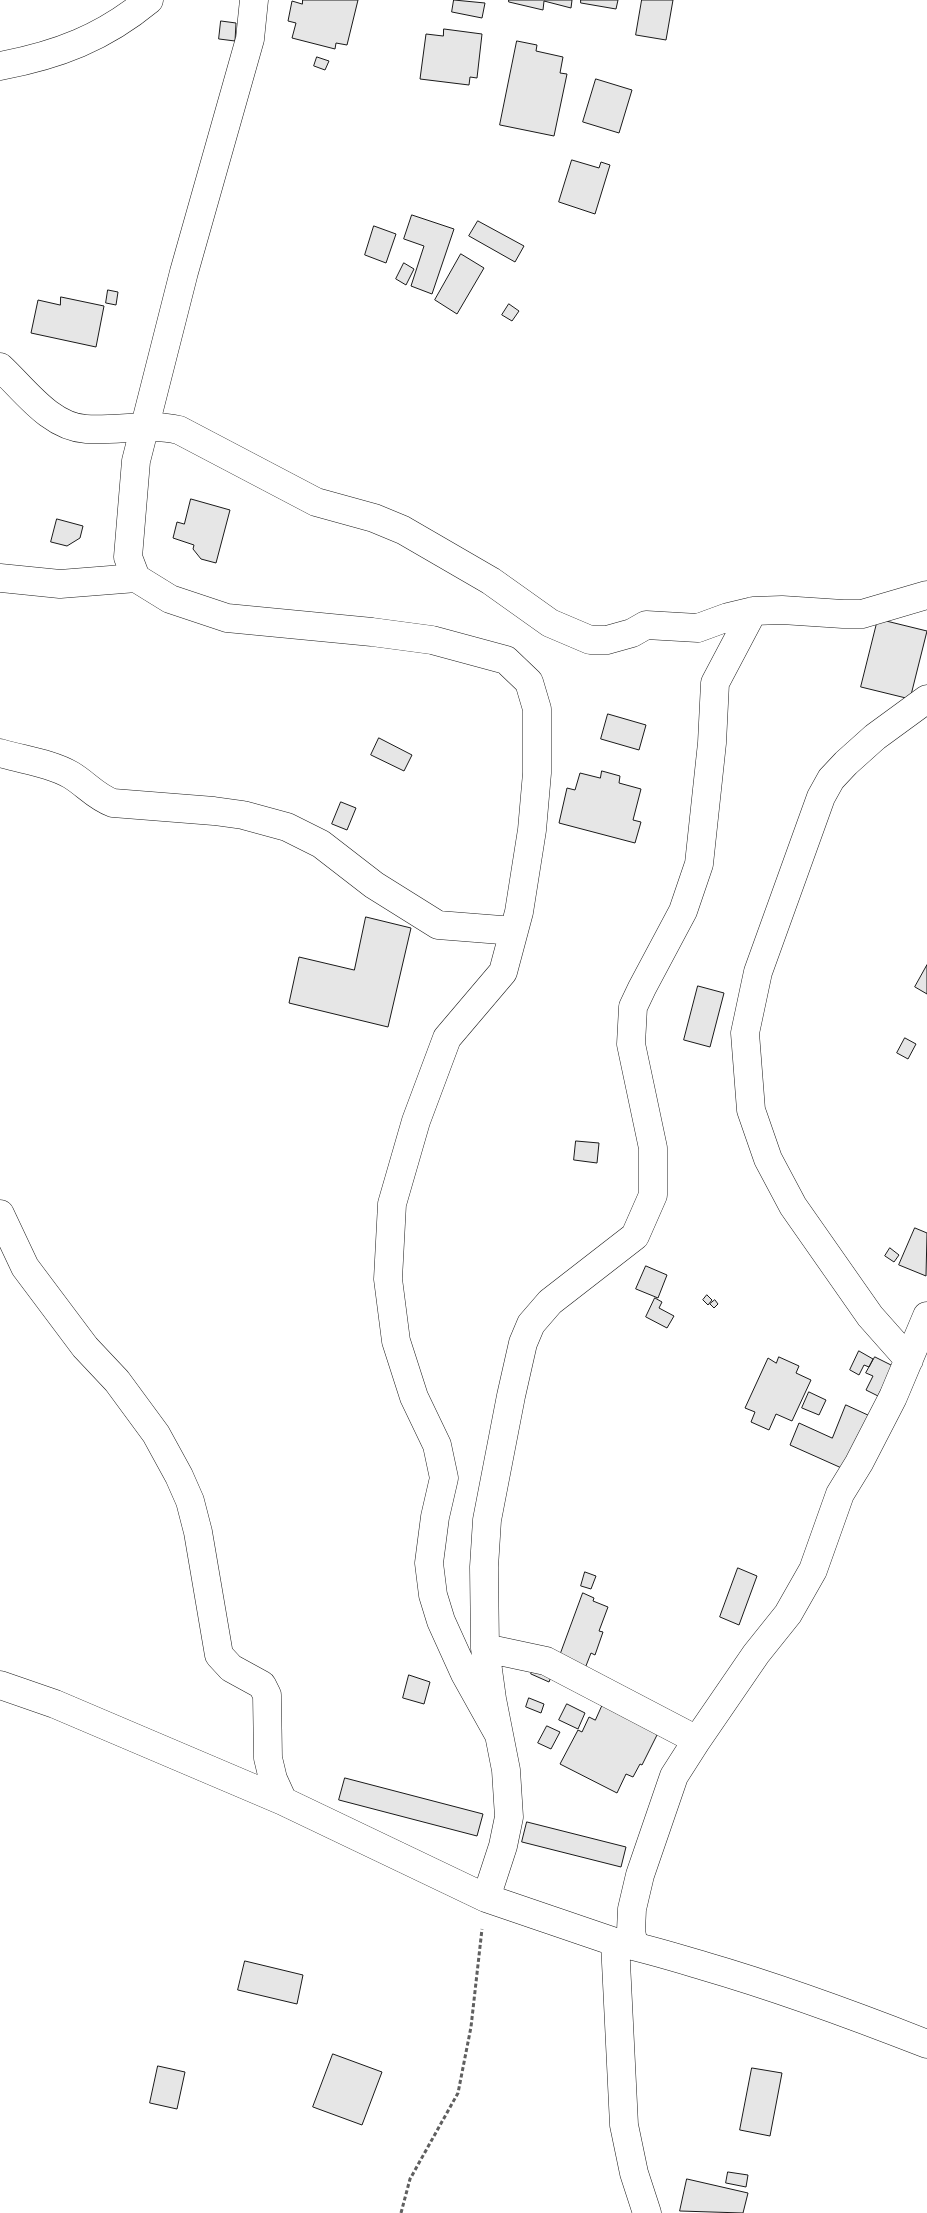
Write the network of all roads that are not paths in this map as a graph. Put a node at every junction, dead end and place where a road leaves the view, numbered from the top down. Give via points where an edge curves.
1 (149, 0) edge
2 (254, 0) edge
3 (0, 62) edge
4 (0, 66) edge
5 (0, 367) edge
6 (144, 428) junction
7 (0, 578) edge
8 (136, 578) junction
9 (927, 595) edge
10 (753, 611) junction
11 (927, 699) edge
12 (0, 752) edge
13 (514, 931) junction
14 (0, 1214) edge
15 (927, 1316) edge
16 (909, 1360) junction
17 (485, 1648) junction
18 (0, 1685) edge
19 (499, 1735) junction
20 (697, 1740) junction
21 (283, 1801) junction
22 (486, 1898) junction
23 (624, 1944) junction
24 (927, 2044) edge
25 (647, 2213) edge

1 - 4 street via 104,32 69,49
2 - 6 street via 250,39 181,281
3 - 4 street
5 - 6 street via 37,404 71,425 85,429
6 - 8 street via 136,461 128,557
6 - 10 street via 162,426 179,430 316,502 374,518 403,530 491,581 550,623 590,640 608,640 646,626 698,628
7 - 8 street via 60,584
8 - 13 street via 170,599 226,618 432,640 506,660 529,682 536,709 537,773 532,830
9 - 10 street via 862,614
10 - 17 street via 715,683 699,864 683,911 633,1007 631,1044 654,1148 654,1195 635,1236 550,1302 531,1324 523,1343 487,1520
11 - 16 street via 875,738 830,779 758,972 745,1034 751,1110 768,1159 793,1206 830,1262 870,1316
12 - 13 street via 72,775 101,798 113,803 243,815 287,827 321,844 374,885 438,925
13 - 19 street via 502,972 447,1038 416,1121 392,1204 388,1279 396,1341 414,1397 437,1446 444,1478 429,1563 433,1595 465,1674
14 - 21 street via 25,1267 85,1347 117,1381 156,1434 179,1476 198,1532 219,1655 231,1668 262,1685 267,1695 268,1758
15 - 16 street
16 - 20 street via 859,1463 840,1494 813,1570 788,1614 756,1654
17 - 19 street
17 - 20 street via 546,1661
18 - 21 street via 55,1704
19 - 22 street via 506,1770 509,1817 504,1846
20 - 23 street via 674,1776 640,1875 632,1909 631,1931
21 - 22 street
22 - 23 street
23 - 24 street via 830,2006
23 - 25 street via 624,2125

